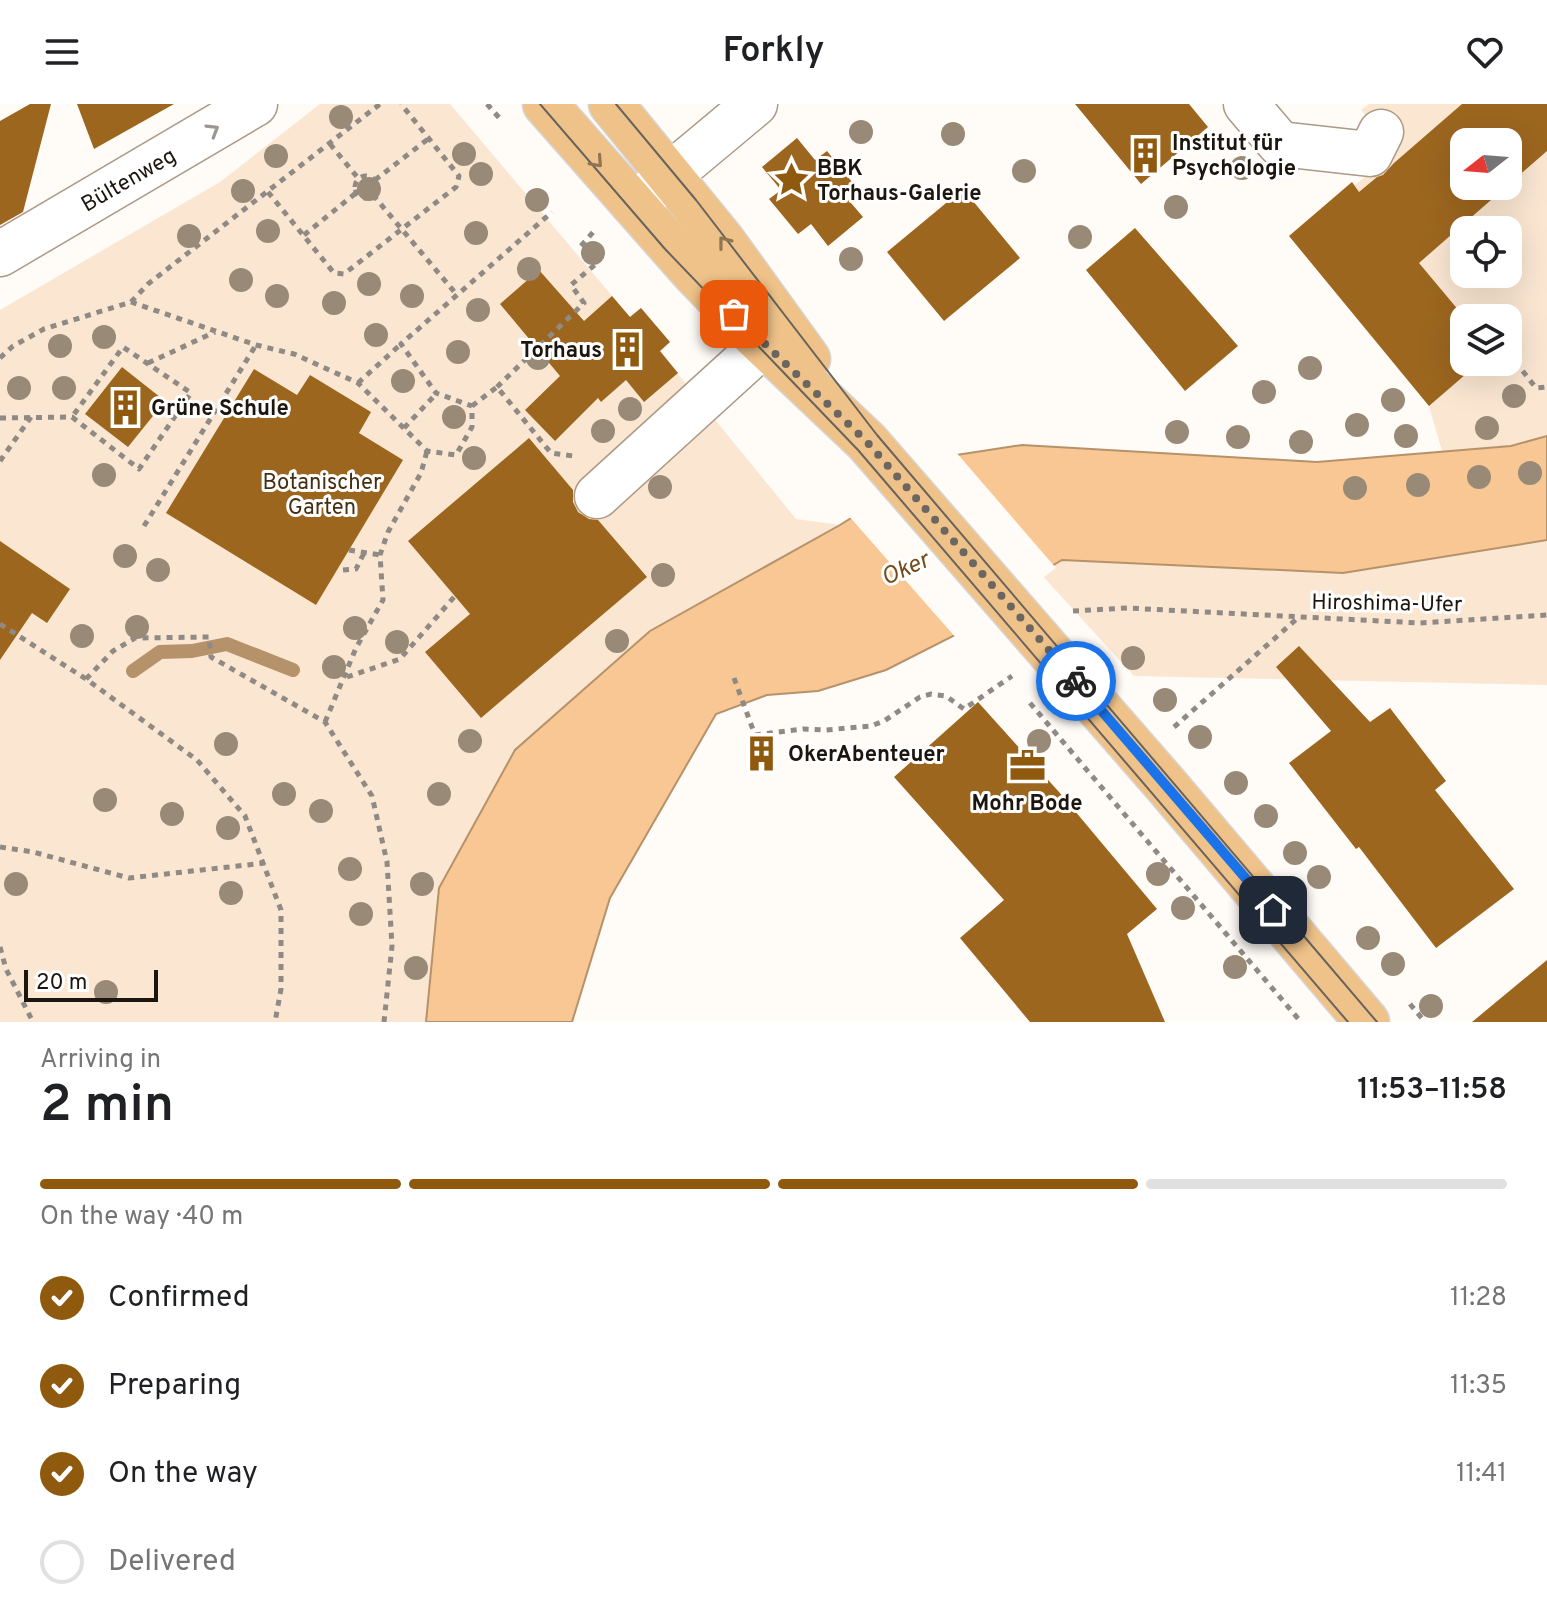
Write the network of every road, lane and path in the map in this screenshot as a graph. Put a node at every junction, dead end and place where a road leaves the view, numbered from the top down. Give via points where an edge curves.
1 (255, 104) edge
2 (380, 104) edge
3 (401, 104) edge
4 (545, 104) edge
5 (611, 104) edge
6 (755, 104) edge
7 (1246, 104) edge
8 (1381, 132) dead end
9 (428, 139) junction
10 (330, 144) junction
11 (671, 175) junction
12 (358, 178) junction
13 (375, 180) junction
14 (268, 192) junction
15 (356, 193) junction
16 (373, 195) junction
17 (634, 205) junction
18 (552, 212) dead end
19 (402, 229) junction
20 (304, 235) junction
21 (0, 254) edge
22 (597, 263) dead end
23 (457, 295) junction
24 (131, 302) junction
25 (216, 332) junction
26 (401, 344) junction
27 (764, 344) junction
28 (256, 345) junction
29 (0, 358) edge
30 (147, 363) junction
31 (1522, 370) edge
32 (358, 383) junction
33 (497, 387) junction
34 (1547, 387) edge
35 (436, 393) junction
36 (472, 406) junction
37 (31, 417) junction
38 (72, 417) junction
39 (0, 418) edge
40 (404, 428) junction
41 (867, 442) junction
42 (427, 451) junction
43 (0, 461) edge
44 (602, 491) joint
45 (144, 526) dead end
46 (349, 550) dead end
47 (364, 553) junction
48 (380, 555) junction
49 (343, 570) dead end
50 (455, 596) dead end
51 (1547, 615) edge
52 (1299, 616) junction
53 (0, 624) edge
54 (1053, 624) junction
55 (1005, 666) dead end
56 (1012, 676) junction
57 (346, 677) junction
58 (734, 678) dead end
59 (86, 679) junction
60 (1019, 687) dead end
61 (1026, 697) dead end
62 (325, 722) junction
63 (1173, 728) dead end
64 (755, 735) junction
65 (755, 747) dead end
66 (0, 847) edge
67 (265, 863) junction
68 (0, 947) edge
69 (3, 969) edge
70 (33, 1022) edge
71 (275, 1022) edge
72 (384, 1022) edge
73 (1301, 1022) edge
74 (1367, 1022) edge

21 -> 1 street, Bültenweg
2 - 10 path
3 - 9 path
4 -> 17 main road
5 - 11 main road
6 - 11 street
7 - 8 street via 1280,144 1370,154
9 - 13 path
9 - 19 path via 459,176 456,187
10 - 12 path
10 - 14 path
11 - 17 street
41 -> 11 main road
12 - 13 path
12 - 15 path
13 - 16 path
14 - 20 path
14 - 24 path
15 - 16 path
15 - 20 path
16 - 19 path
17 - 27 main road
18 - 23 path
19 - 20 path via 344,274 334,273
19 - 23 path
22 - 33 path via 571,285 584,303
23 - 26 path
24 - 25 path
24 - 29 path via 44,329
25 - 28 path
25 - 30 path
26 - 32 path
26 - 35 path
27 - 41 main road
27 - 44 street
28 - 32 path via 294,354
28 - 45 path
30 - 38 path via 123,347
30 - 38 path via 191,393 139,469
31 - 34 path via 1536,388
32 - 40 path
33 - 36 path
33 - 44 path via 551,453 581,457
35 - 36 path
35 - 40 path
36 - 42 path via 472,427 456,455
37 - 38 path
37 - 39 path
37 - 43 path
40 - 42 path
41 - 54 main road
42 - 48 path
46 - 47 path
47 - 48 path
47 - 49 path via 356,569
48 - 57 path via 383,600
50 - 57 path via 400,659
51 - 52 path, Hiroshima-Ufer via 1420,623
52 - 54 path via 1127,608
52 - 63 path, Hiroshima-Ufer
53 - 59 path
54 - 74 main road
55 - 56 path
56 - 60 path
56 - 64 path via 964,709 946,696 931,694 871,726
57 - 62 path
58 - 64 path
59 - 62 path via 113,651 135,638 209,637 211,657
59 - 67 path via 197,760 245,816
61 - 73 path
62 - 72 path via 372,796 387,862 392,946
64 - 65 path
66 - 67 path via 129,878
67 - 71 path via 281,910 281,989
68 - 69 path
69 - 70 path

